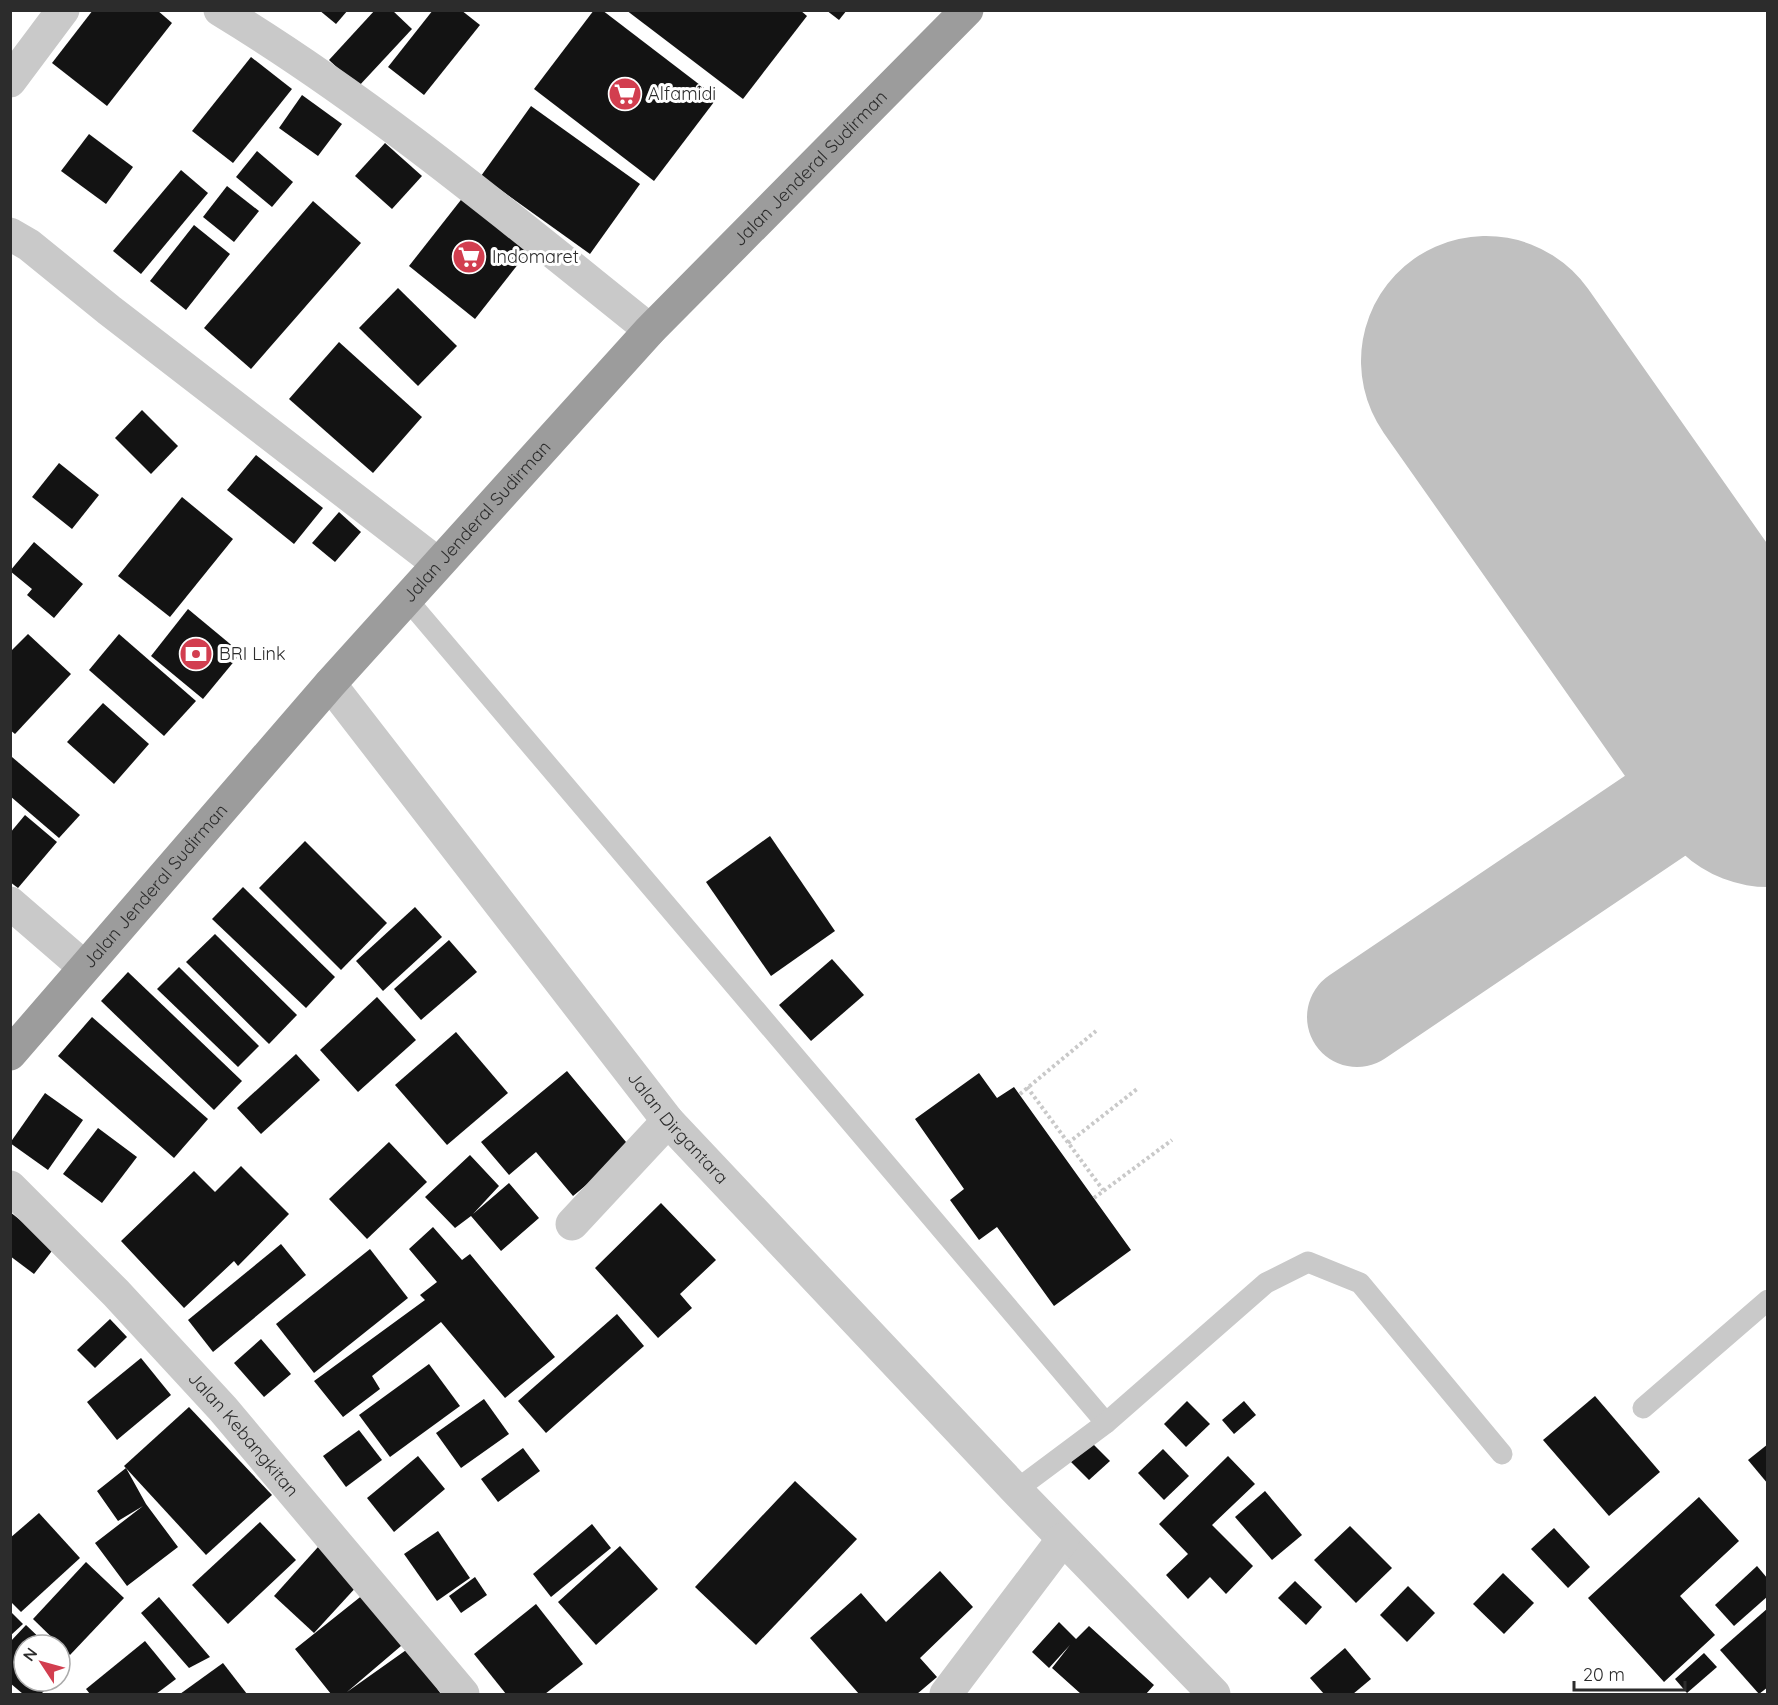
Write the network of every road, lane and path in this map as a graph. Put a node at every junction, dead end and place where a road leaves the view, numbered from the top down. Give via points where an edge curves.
1 (63, 10) edge
2 (220, 10) edge
3 (967, 10) edge
4 (10, 81) edge
5 (10, 234) edge
6 (650, 330) junction
7 (437, 563) junction
8 (406, 598) junction
9 (330, 684) junction
10 (10, 903) edge
11 (84, 967) junction
12 (1096, 1031) dead end
13 (10, 1054) edge
14 (1028, 1087) junction
15 (1137, 1089) dead end
16 (1020, 1094) dead end
17 (668, 1121) junction
18 (1172, 1140) dead end
19 (1068, 1143) junction
20 (10, 1187) edge
21 (1104, 1190) junction
22 (1094, 1198) dead end
23 (572, 1224) dead end
24 (1767, 1300) edge
25 (1642, 1408) dead end
26 (1106, 1423) junction
27 (1502, 1454) dead end
28 (1016, 1490) junction
29 (1063, 1539) junction
30 (463, 1695) edge
31 (946, 1695) edge
32 (1214, 1695) edge

1 - 4 street
2 - 6 street via 274,43 413,141
3 - 6 highway, Jalan Jenderal Sudirman
5 - 7 street
6 - 7 highway, Jalan Jenderal Sudirman
7 - 8 highway, Jalan Jenderal Sudirman
8 - 9 highway, Jalan Jenderal Sudirman
8 - 26 lane
9 - 11 highway, Jalan Jenderal Sudirman
9 - 17 street, Jalan Dirgantara
10 - 11 street
11 - 13 highway, Jalan Jenderal Sudirman
12 - 14 path
14 - 16 path
14 - 19 path
15 - 19 path
17 - 23 street
17 - 28 street, Jalan Dirgantara
18 - 21 path
19 - 21 path
20 - 30 street, Jalan Kebangkitan via 116,1293 223,1409
21 - 22 path
24 - 25 lane
26 - 27 lane via 1266,1283 1308,1262 1360,1283
26 - 28 lane
28 - 29 street, Jalan Dirgantara
29 - 31 street
29 - 32 street, Jalan Dirgantara

